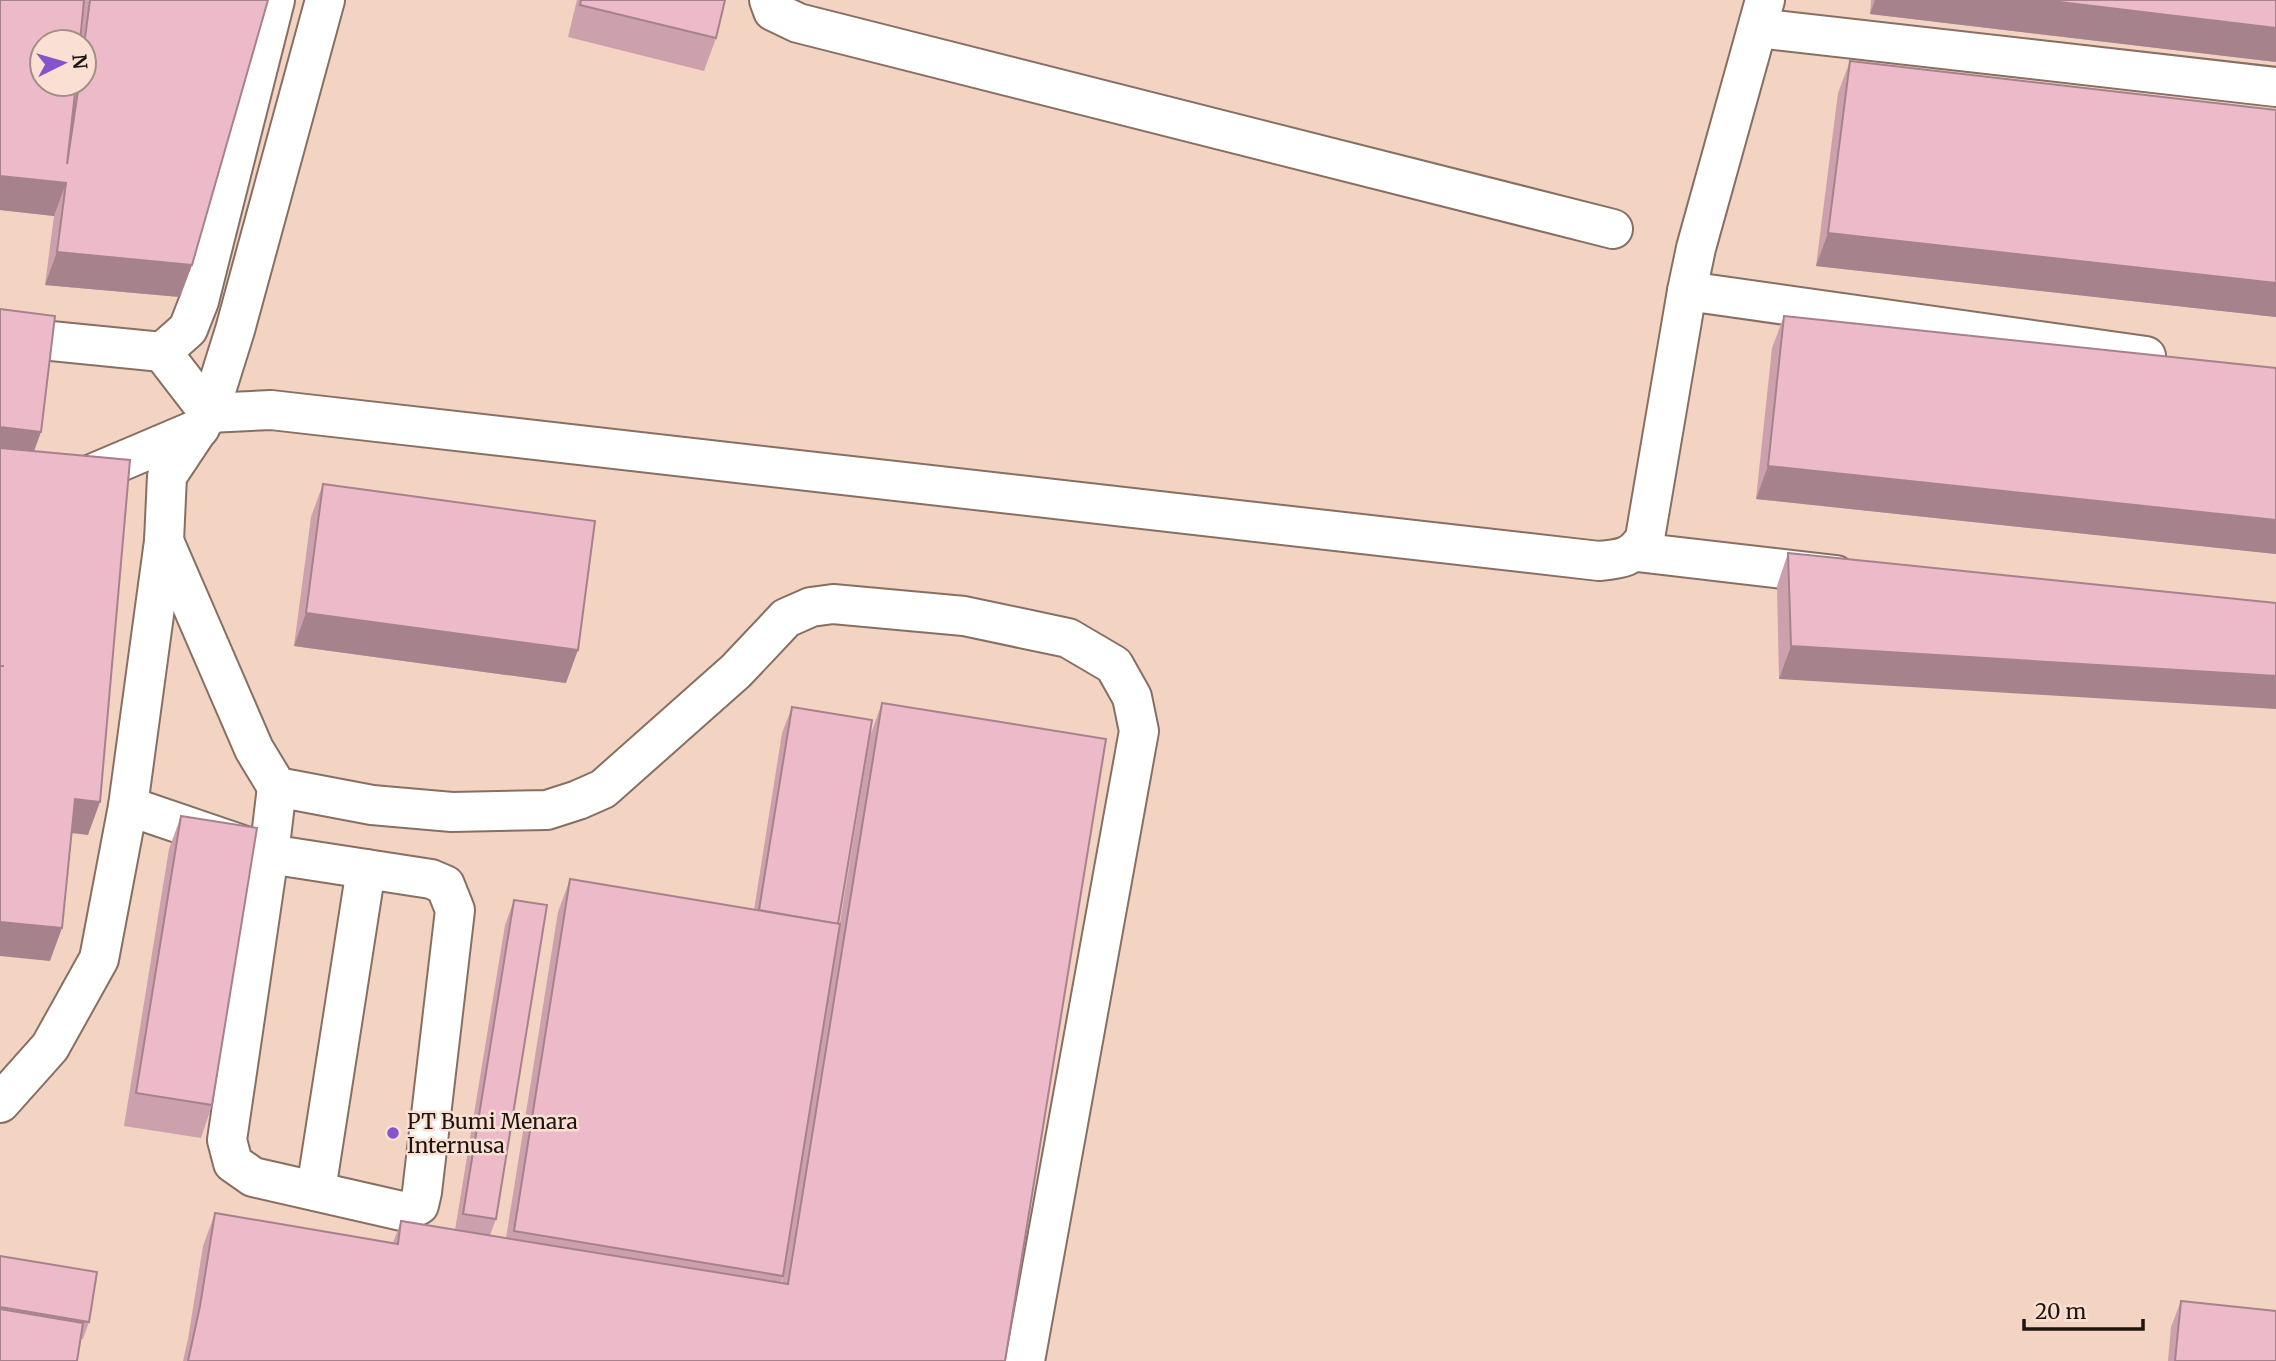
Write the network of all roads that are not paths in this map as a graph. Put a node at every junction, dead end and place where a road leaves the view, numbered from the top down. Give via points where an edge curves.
1 (275, 0) edge
2 (325, 0) edge
3 (769, 0) edge
4 (1761, 14) edge
5 (2276, 87) edge
6 (1613, 229) dead end
7 (1687, 291) junction
8 (0, 336) edge
9 (162, 352) junction
10 (2180, 361) edge
11 (205, 420) junction
12 (0, 477) edge
13 (163, 541) junction
14 (1637, 552) junction
15 (1873, 579) edge
16 (277, 788) junction
17 (128, 806) junction
18 (269, 854) junction
19 (366, 869) junction
20 (0, 1103) edge
21 (316, 1190) junction
22 (1025, 1361) edge

1 - 9 street via 199,301 188,329
2 - 11 street
3 - 6 street via 773,11 798,23
4 - 5 street
4 - 7 street
7 - 10 street
7 - 14 street via 1645,538
8 - 9 street
9 - 11 street
11 - 12 street via 75,481 59,484
11 - 13 street via 167,475
11 - 14 street via 271,410 1599,561
13 - 16 street via 254,749
13 - 17 street
14 - 15 street
16 - 18 street
16 - 22 street via 373,805 452,812 547,810 578,800 603,789 736,671 786,618 811,607 833,604 964,616 1068,638 1114,665 1132,697 1139,731
17 - 18 street
17 - 20 street via 99,959 50,1046
18 - 19 street
18 - 21 street via 227,1140 233,1163 253,1177
19 - 21 street
19 - 21 street via 431,879 445,886 455,910 422,1192 419,1205 406,1212

